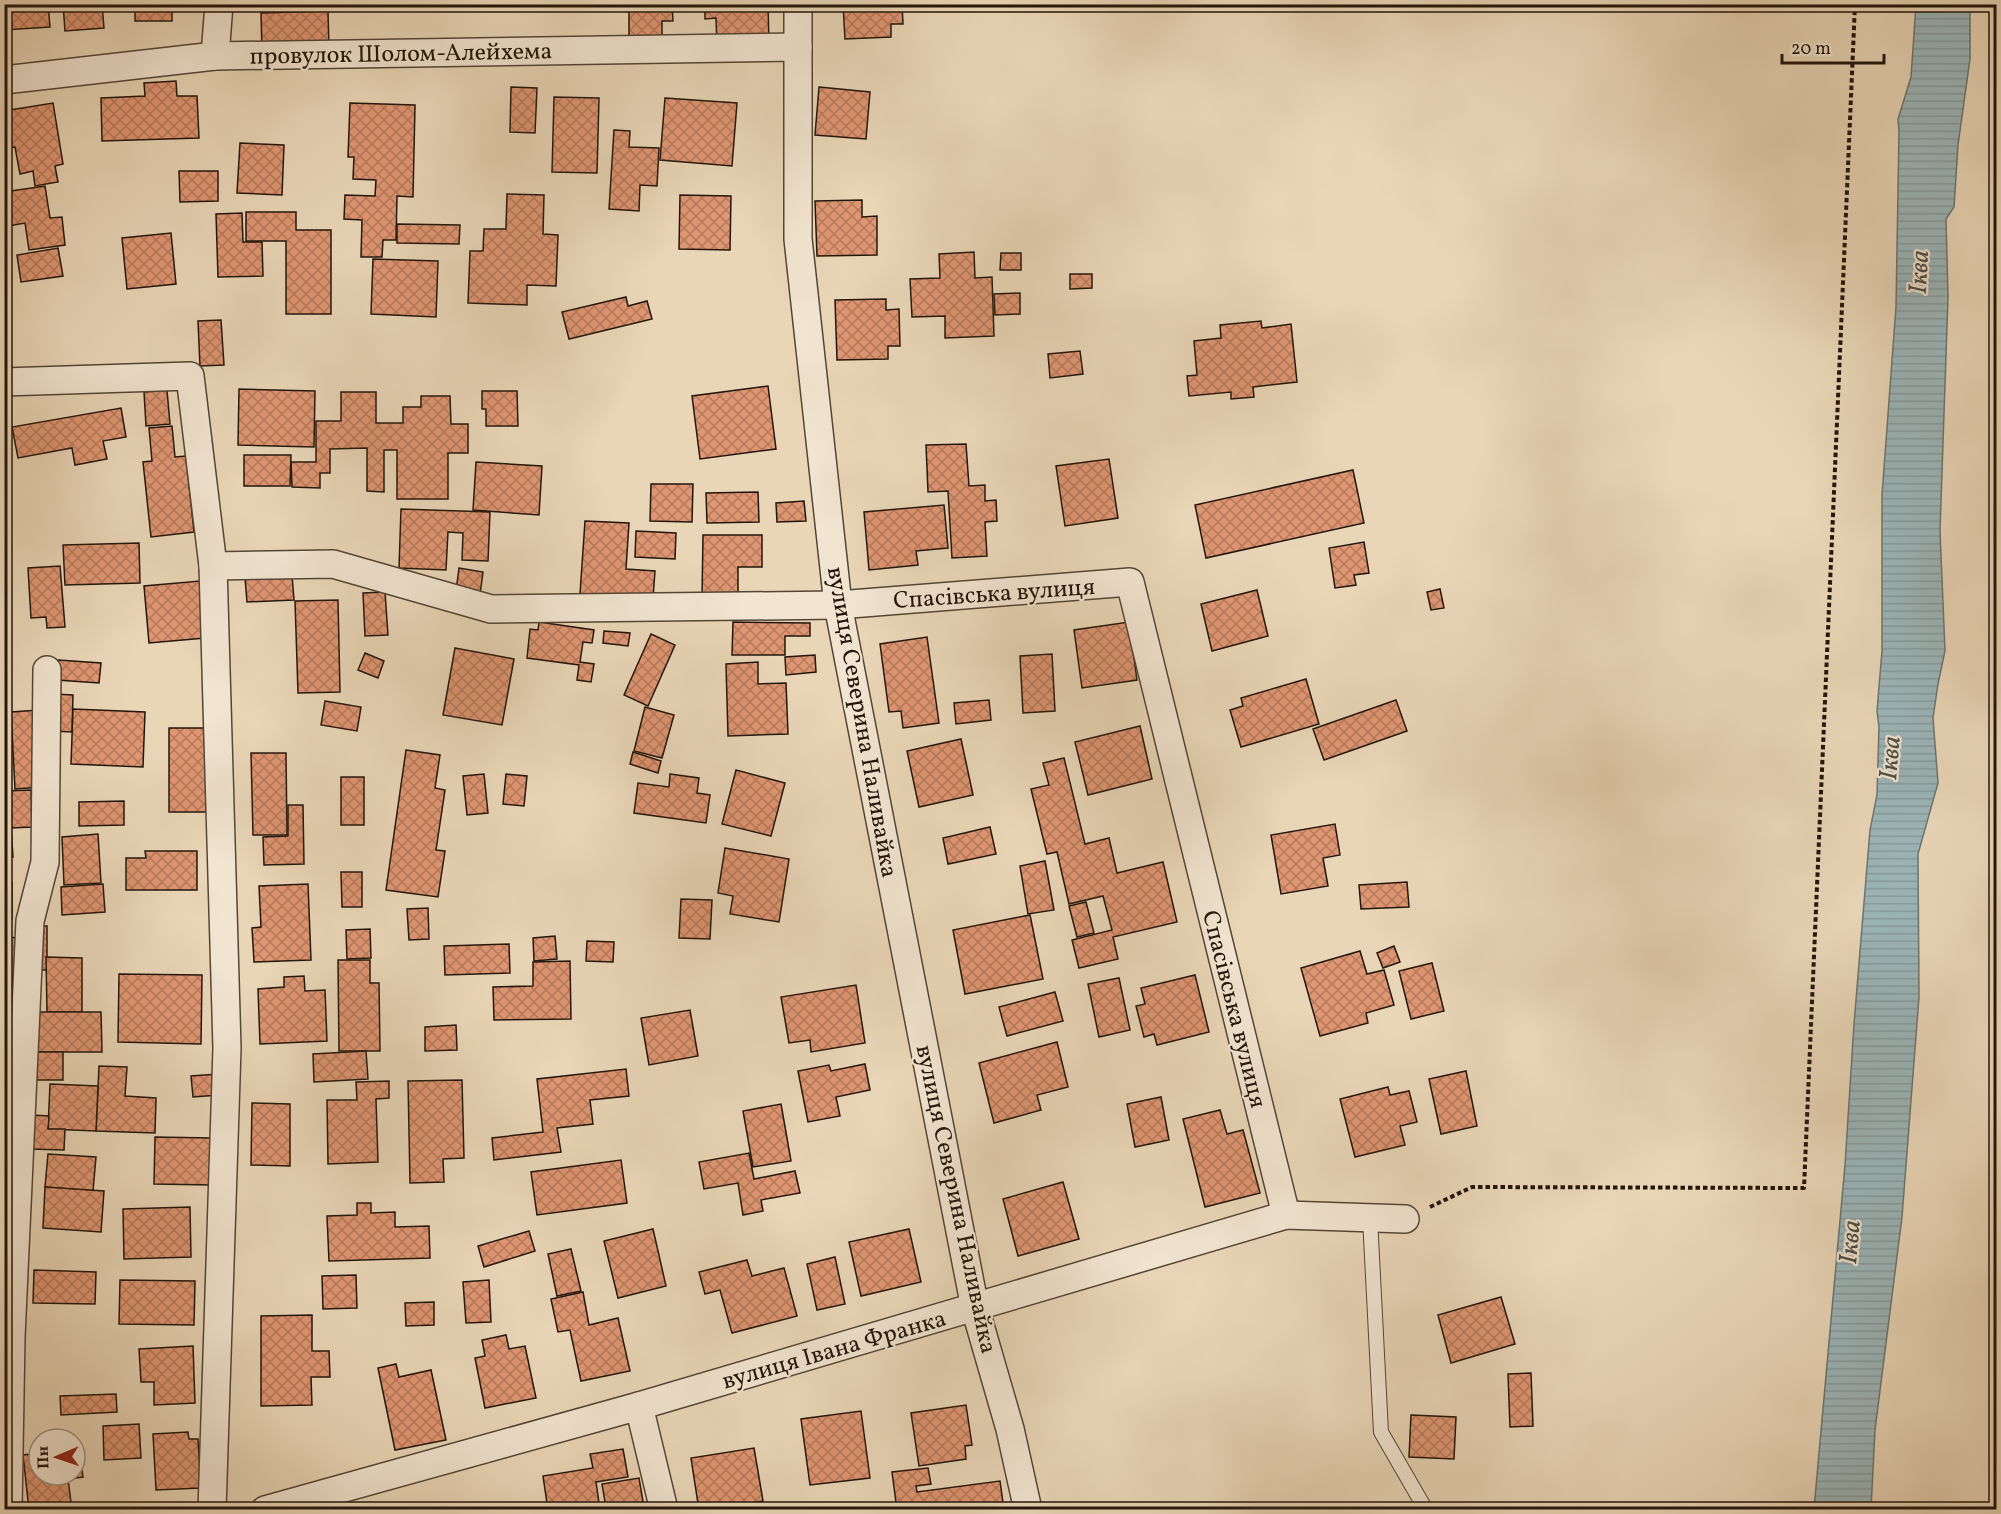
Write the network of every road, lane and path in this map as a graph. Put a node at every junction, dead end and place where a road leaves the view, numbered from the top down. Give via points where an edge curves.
1 (219, 4) edge
2 (798, 4) edge
3 (1855, 4) edge
4 (798, 47) junction
5 (215, 56) junction
6 (4, 80) edge
7 (4, 382) edge
8 (213, 566) junction
9 (838, 605) junction
10 (47, 670) dead end
11 (1286, 1215) junction
12 (1371, 1218) junction
13 (1405, 1218) joint
14 (975, 1308) junction
15 (639, 1406) junction
16 (8, 1509) edge
17 (212, 1509) edge
18 (265, 1509) edge
19 (664, 1509) edge
20 (1028, 1509) edge
21 (1426, 1509) edge

1 - 5 street
2 - 4 street, вулиця Северина Наливайка
3 - 13 path via 1804,1188 1472,1187
4 - 5 street, провулок Шолом-Алейхема
4 - 9 street, вулиця Северина Наливайка via 798,239
5 - 6 street, провулок Шолом-Алейхема
7 - 8 street via 190,376
8 - 9 street, Спасівська вулиця via 333,564 491,609
8 - 17 street via 227,1048
9 - 11 street, Спасівська вулиця via 1130,582
9 - 14 street, вулиця Северина Наливайка
10 - 16 street via 45,862 30,921 11,1338
11 - 12 street, вулиця Івана Франка
11 - 14 street, вулиця Івана Франка
12 - 13 street, вулиця Івана Франка
12 - 21 lane via 1381,1432
14 - 15 street, вулиця Івана Франка
14 - 20 street, вулиця Северина Наливайка
15 - 18 street, вулиця Івана Франка
15 - 19 street

